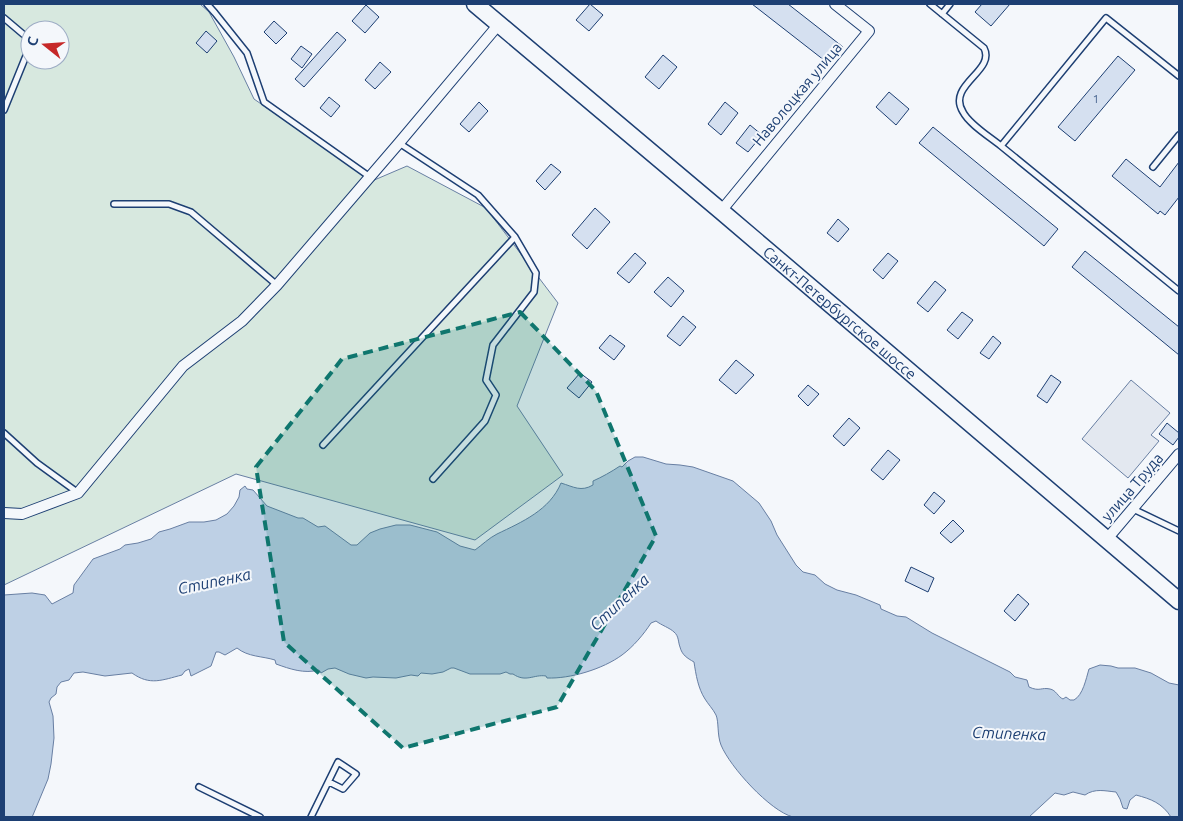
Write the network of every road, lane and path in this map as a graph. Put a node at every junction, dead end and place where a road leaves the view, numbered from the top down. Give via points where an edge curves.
1 (207, 4) edge
2 (475, 4) edge
3 (835, 4) edge
4 (930, 4) edge
5 (950, 4) edge
6 (942, 14) junction
7 (4, 18) edge
8 (499, 24) junction
9 (20, 32) edge
10 (20, 70) edge
11 (1179, 76) edge
12 (4, 110) edge
13 (1179, 135) edge
14 (399, 143) junction
15 (1001, 146) junction
16 (1153, 167) dead end
17 (370, 177) junction
18 (114, 204) dead end
19 (721, 210) junction
20 (515, 237) junction
21 (277, 285) junction
22 (1179, 291) edge
23 (4, 433) edge
24 (323, 445) dead end
25 (1179, 454) edge
26 (433, 479) dead end
27 (78, 492) junction
28 (1132, 509) junction
29 (4, 514) edge
30 (1179, 531) edge
31 (1106, 538) junction
32 (1179, 601) edge
33 (328, 782) junction
34 (198, 787) dead end
35 (260, 817) edge
36 (311, 817) edge

1 - 17 lane via 247,53 264,102
2 - 8 main road, Санкт-Петербургское шоссе
3 - 19 street, Наволоцкая улица via 869,31
4 - 6 lane
5 - 6 lane
6 - 15 lane via 986,52 985,62 961,92 959,101 966,118
7 - 9 lane
8 - 14 street
8 - 19 main road, Санкт-Петербургское шоссе
10 - 12 lane
11 - 15 lane via 1106,18
13 - 16 lane
14 - 17 street
14 - 20 lane via 478,195
15 - 22 lane
17 - 21 street
18 - 21 lane via 168,204 191,212
19 - 31 main road, Санкт-Петербургское шоссе
20 - 24 lane
20 - 26 lane via 536,273 534,292 493,345 486,380 496,395 485,421
21 - 27 street via 242,321 183,366
23 - 27 lane via 37,464
25 - 28 street, улица Труда
27 - 29 street via 22,514
28 - 30 lane
28 - 31 street, улица Труда
31 - 32 main road, Санкт-Петербургское шоссе
33 - 33 lane via 343,789 356,774 338,762
33 - 36 lane
34 - 35 lane

